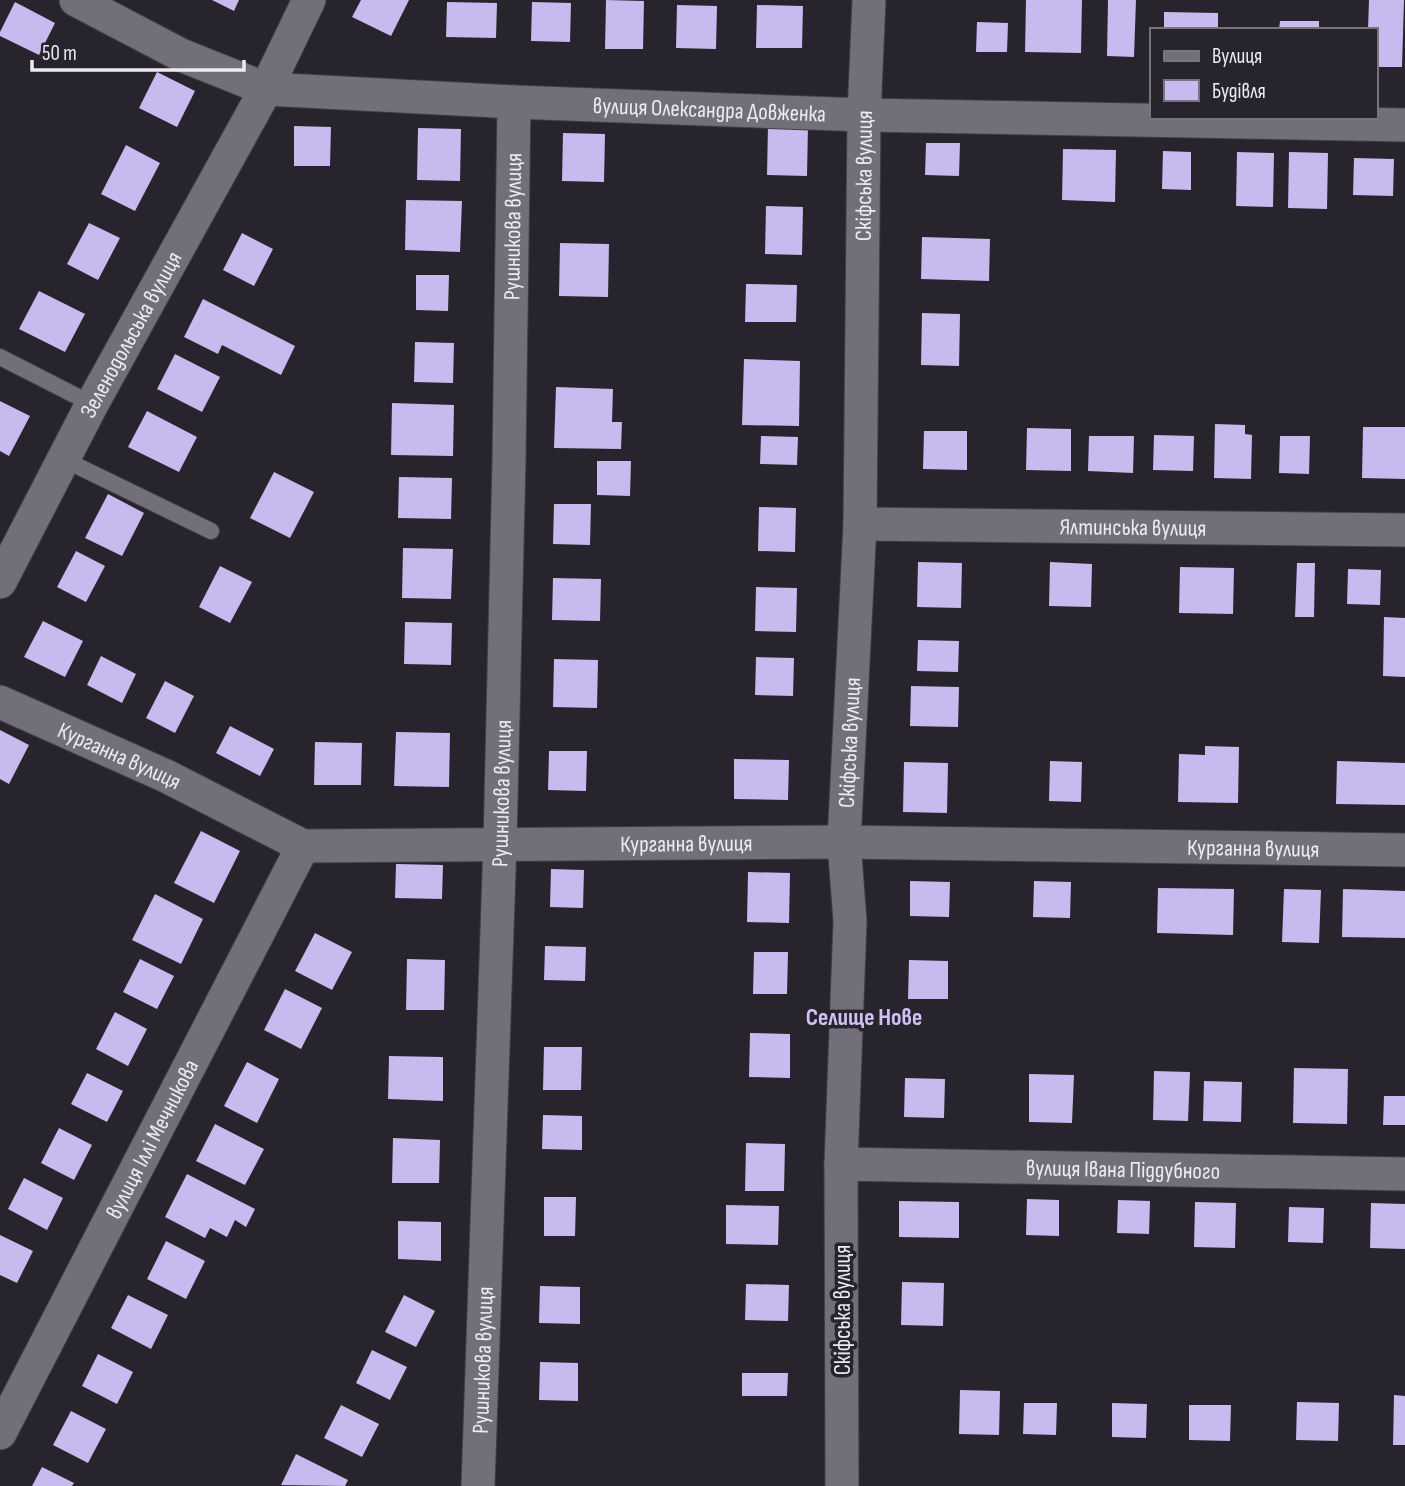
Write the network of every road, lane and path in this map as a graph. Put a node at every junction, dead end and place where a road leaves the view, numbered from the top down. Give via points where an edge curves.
1 (76, 0) edge
2 (309, 0) edge
3 (869, 0) edge
4 (267, 89) junction
5 (514, 102) junction
6 (864, 115) junction
7 (1405, 125) edge
8 (0, 358) edge
9 (92, 404) junction
10 (63, 459) junction
11 (860, 524) junction
12 (1405, 530) edge
13 (211, 531) dead end
14 (0, 582) edge
15 (0, 702) edge
16 (844, 842) junction
17 (500, 843) junction
18 (303, 845) junction
19 (1405, 850) edge
20 (841, 1164) junction
21 (1405, 1174) edge
22 (0, 1433) edge
23 (478, 1486) edge
24 (842, 1486) edge

1 - 4 street via 181,55
2 - 4 street, Зеленодольська вулиця
3 - 6 street, Скіфська вулиця
4 - 5 street, вулиця Олександра Довженка
4 - 9 street, Зеленодольська вулиця
5 - 6 street, вулиця Олександра Довженка
5 - 17 street, Рушникова вулиця
6 - 7 street, вулиця Олександра Довженка
6 - 11 street, Скіфська вулиця
8 - 9 lane
9 - 10 street, Зеленодольська вулиця
10 - 13 lane
10 - 14 street, Зеленодольська вулиця
11 - 12 street, Ялтинська вулиця
11 - 16 street, Скіфська вулиця
15 - 18 street, Курганна вулиця via 166,776
16 - 17 street, Курганна вулиця
16 - 19 street, Курганна вулиця
16 - 20 street, Скіфська вулиця via 850,921
17 - 18 street, Курганна вулиця
17 - 23 street, Рушникова вулиця
18 - 22 street, вулиця Іллі Мечникова
20 - 21 street, вулиця Івана Піддубного
20 - 24 street, Скіфська вулиця

